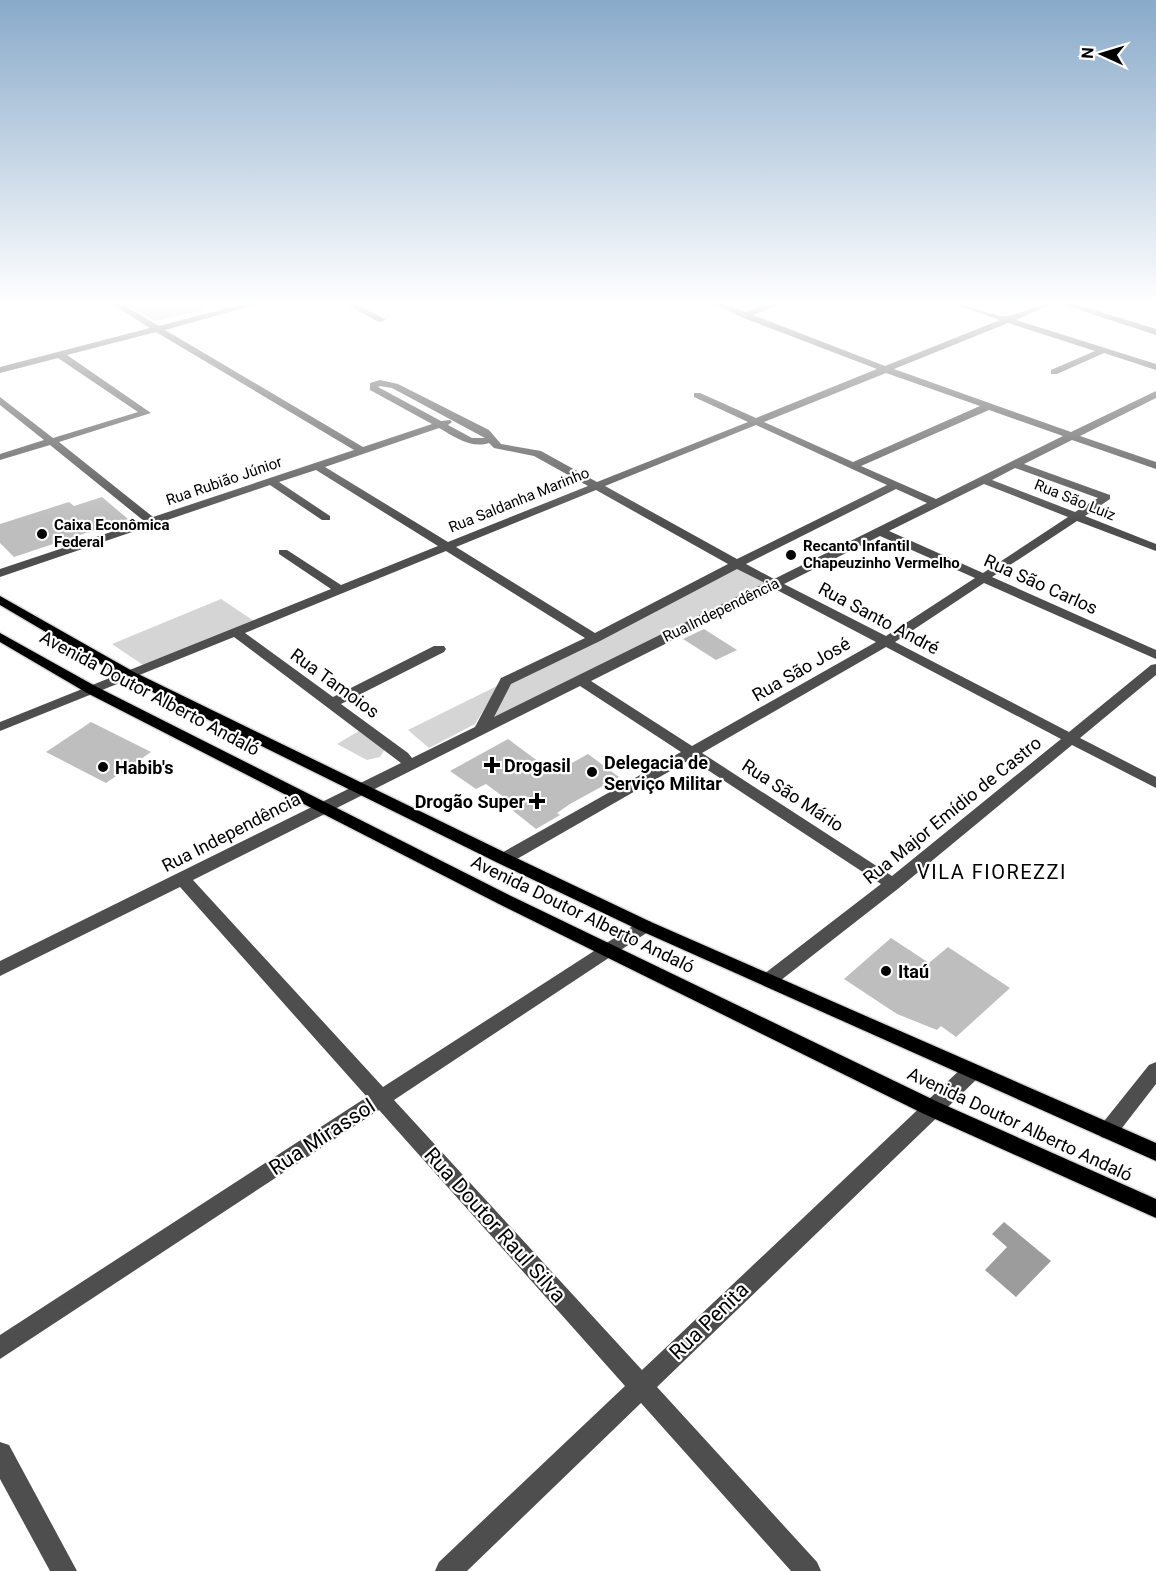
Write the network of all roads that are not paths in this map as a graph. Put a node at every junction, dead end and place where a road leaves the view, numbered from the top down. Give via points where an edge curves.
1 (92, 376) edge
2 (238, 376) edge
3 (869, 376) edge
4 (907, 376) edge
5 (1156, 394) edge
6 (697, 395) dead end
7 (418, 398) junction
8 (0, 400) edge
9 (402, 403) junction
10 (989, 406) junction
11 (441, 410) junction
12 (425, 415) junction
13 (458, 419) junction
14 (756, 423) junction
15 (442, 424) junction
16 (1072, 435) junction
17 (490, 439) junction
18 (51, 441) junction
19 (361, 450) junction
20 (0, 457) edge
21 (1014, 464) junction
22 (315, 465) junction
23 (852, 466) junction
24 (1156, 466) edge
25 (983, 480) junction
26 (270, 481) junction
27 (896, 485) junction
28 (597, 487) junction
29 (935, 503) junction
30 (1075, 517) junction
31 (326, 518) dead end
32 (151, 521) junction
33 (879, 531) junction
34 (447, 547) junction
35 (1156, 548) edge
36 (283, 552) dead end
37 (737, 564) junction
38 (0, 573) edge
39 (983, 578) junction
40 (774, 584) junction
41 (340, 590) junction
42 (0, 600) edge
43 (236, 632) junction
44 (0, 638) edge
45 (595, 639) junction
46 (886, 642) junction
47 (439, 649) dead end
48 (1156, 655) edge
49 (1156, 668) edge
50 (129, 675) junction
51 (580, 680) junction
52 (92, 690) junction
53 (332, 703) junction
54 (0, 727) edge
55 (480, 730) junction
56 (1070, 739) junction
57 (691, 753) junction
58 (409, 765) junction
59 (1156, 783) edge
60 (361, 790) junction
61 (324, 806) junction
62 (504, 859) junction
63 (182, 879) junction
64 (893, 884) junction
65 (645, 926) junction
66 (608, 950) junction
67 (0, 969) edge
68 (770, 979) junction
69 (1156, 1070) edge
70 (971, 1072) junction
71 (381, 1099) junction
72 (932, 1108) junction
73 (1108, 1131) junction
74 (1156, 1152) edge
75 (1156, 1209) edge
76 (0, 1348) edge
77 (640, 1386) junction
78 (0, 1454) edge
79 (64, 1571) edge
80 (448, 1571) edge
81 (808, 1571) edge

1 - 18 street via 146,413
2 - 19 street
3 - 14 street, Rua Saldanha Marinho
4 - 10 street
5 - 16 street, Rua Independência
6 - 14 street
7 - 9 street
7 - 9 street, Rua Santo André via 387,383 373,385
7 - 11 street, Rua Santo André
8 - 18 street
9 - 12 street, Rua Santo André
10 - 16 street
10 - 23 street
11 - 12 street
11 - 13 street, Rua Santo André
12 - 15 street, Rua Santo André
13 - 15 street, Rua Rubião Júnior
13 - 17 street, Rua Santo André via 485,432
14 - 23 street
14 - 28 street, Rua Saldanha Marinho
15 - 17 street, Rua Santo André via 470,441
15 - 19 street, Rua Rubião Júnior
16 - 21 street, Rua Independência
16 - 24 street
17 - 28 street, Rua Santo André via 498,446 537,453
18 - 20 street
18 - 32 street
19 - 22 street, Rua Rubião Júnior
21 - 25 street, Rua Independência
21 - 30 street, Rua São José via 1106,497
22 - 26 street, Rua Rubião Júnior
22 - 34 street
23 - 27 street
25 - 29 street, Rua Independência
25 - 30 street, Rua São Luiz
26 - 31 street
26 - 32 street, Rua Rubião Júnior
27 - 29 street
27 - 37 street, Rua Independência
28 - 34 street, Rua Saldanha Marinho
28 - 37 street, Rua Santo André
29 - 33 street, Rua Independência
30 - 35 street, Rua São Luiz
30 - 39 street, Rua São José
32 - 38 street, Rua Rubião Júnior
33 - 39 street, Rua São Carlos
33 - 40 street, Rua Independência
34 - 41 street, Rua Saldanha Marinho
34 - 45 street
36 - 41 street
37 - 40 street, Rua Santo André
37 - 45 street, Rua Independência
39 - 46 street, Rua São José
39 - 48 street, Rua São Carlos
40 - 46 street, Rua Santo André
40 - 51 street, Rua Independência
41 - 43 street, Rua Saldanha Marinho
42 - 50 main road, Avenida Doutor Alberto Andaló
43 - 50 street, Rua Saldanha Marinho
43 - 53 street, Rua Tamoios
44 - 52 main road, Avenida Doutor Alberto Andaló
45 - 55 street, Rua Independência via 506,681
46 - 56 street, Rua Santo André
46 - 57 street, Rua São José
47 - 53 street
49 - 56 street, Rua Major Emídio de Castro
50 - 52 street, Rua Saldanha Marinho
50 - 60 main road, Avenida Doutor Alberto Andaló
51 - 55 street, Rua Independência
51 - 57 street, Rua São Mário
52 - 54 street, Rua Saldanha Marinho
52 - 61 main road, Avenida Doutor Alberto Andaló
53 - 58 street, Rua Tamoios via 403,756
55 - 58 street, Rua Independência
56 - 59 street, Rua Santo André
56 - 64 street, Rua Major Emídio de Castro
57 - 62 street, Rua São José
57 - 64 street, Rua São Mário
58 - 60 street, Rua Independência
60 - 61 street, Rua Independência
60 - 62 main road, Avenida Doutor Alberto Andaló
61 - 63 street, Rua Independência
61 - 66 main road, Avenida Doutor Alberto Andaló
62 - 65 main road, Avenida Doutor Alberto Andaló
63 - 67 street, Rua Independência
63 - 71 street, Rua Doutor Raul Silva
64 - 68 street, Rua Major Emídio de Castro
65 - 66 street, Rua Mirassol
65 - 68 main road, Avenida Doutor Alberto Andaló
66 - 71 street, Rua Mirassol
66 - 72 main road, Avenida Doutor Alberto Andaló
68 - 70 main road, Avenida Doutor Alberto Andaló
69 - 73 street
70 - 72 street, Rua Penita
70 - 73 main road, Avenida Doutor Alberto Andaló
71 - 76 street, Rua Mirassol
71 - 77 street, Rua Doutor Raul Silva
72 - 75 main road, Avenida Doutor Alberto Andaló
72 - 77 street, Rua Penita
73 - 74 main road, Avenida Doutor Alberto Andaló
77 - 80 street, Rua Penita
77 - 81 street, Rua Doutor Raul Silva
78 - 79 street

